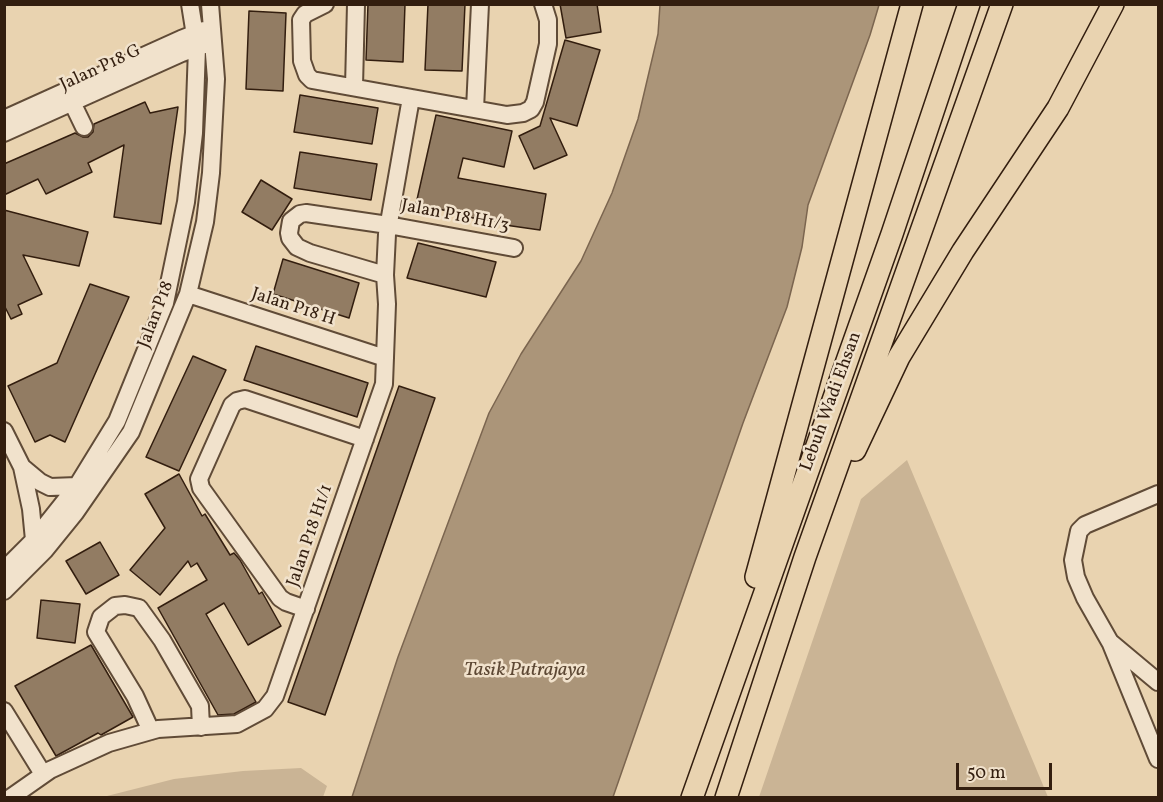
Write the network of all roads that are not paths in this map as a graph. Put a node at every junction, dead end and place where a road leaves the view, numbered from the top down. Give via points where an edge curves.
1 (190, 4) edge
2 (210, 4) edge
3 (325, 4) edge
4 (356, 4) edge
5 (480, 4) edge
6 (543, 4) edge
7 (912, 4) edge
8 (969, 4) edge
9 (1002, 4) edge
10 (1113, 4) edge
11 (213, 35) junction
12 (196, 41) junction
13 (354, 87) junction
14 (69, 97) junction
15 (411, 98) junction
16 (475, 109) junction
17 (4, 119) edge
18 (84, 127) dead end
19 (4, 133) edge
20 (388, 225) junction
21 (514, 248) dead end
22 (385, 275) junction
23 (188, 294) junction
24 (385, 358) junction
25 (4, 431) edge
26 (365, 439) junction
27 (22, 467) junction
28 (77, 486) junction
29 (1158, 494) edge
30 (34, 540) junction
31 (805, 557) junction
32 (4, 570) edge
33 (4, 591) edge
34 (306, 609) junction
35 (1110, 642) junction
36 (1158, 682) edge
37 (4, 711) edge
38 (718, 718) junction
39 (201, 727) junction
40 (151, 731) junction
41 (1158, 759) edge
42 (43, 774) junction
43 (10, 798) edge
44 (692, 798) edge
45 (726, 798) edge

1 - 12 street, Jalan P18
2 - 11 street, Jalan P18
3 - 13 street via 301,20 304,69 318,82
4 - 13 street
5 - 16 street
6 - 16 street via 549,20 548,44 535,102 515,115
7 - 38 main road
8 - 38 main road, Lebuh Wadi Ehsan via 892,234
9 - 31 main road, Lebuh Wadi Ehsan
10 - 31 main road via 1058,108 963,251 899,357
11 - 12 street, Jalan P18 G
11 - 23 street, Jalan P18 via 216,79 211,173 205,222
12 - 14 street, Jalan P18 G via 182,53
12 - 28 street, Jalan P18 via 194,133 186,202 165,303 117,422
13 - 15 street
14 - 17 street, Jalan P18 G
14 - 18 street
14 - 19 street, Jalan P18 G
15 - 16 street
15 - 20 street, Jalan P18 H1/1
20 - 21 street, Jalan P18 H1/3
20 - 22 street, Jalan P18 H1/1
20 - 22 street, Jalan P18 H1/3 via 306,213 291,221 288,233 293,243 310,253
22 - 24 street, Jalan P18 H1/1
23 - 24 street, Jalan P18 H
23 - 33 street, Jalan P18 via 131,432 75,513
24 - 26 street, Jalan P18 H1/1 via 384,384
25 - 27 street
26 - 34 street, Jalan P18 H1/1
26 - 34 street via 245,399 232,405 199,479 201,488 280,598
27 - 28 street via 50,487
27 - 30 street
28 - 30 street, Jalan P18
29 - 35 street via 1079,531 1073,560 1076,577
30 - 32 street, Jalan P18
31 - 45 main road, Lebuh Wadi Ehsan
34 - 39 street, Jalan P18 H1/1 via 278,690 265,709 237,724
35 - 36 street
35 - 41 street
37 - 42 street
38 - 44 main road, Lebuh Wadi Ehsan
39 - 40 street, Jalan P18 H1/1
39 - 40 street via 200,706 162,640 139,608 115,606 101,617 96,632 135,696
40 - 42 street, Jalan P18 H1/1 via 109,743
42 - 43 street, Jalan P18 H1/1

